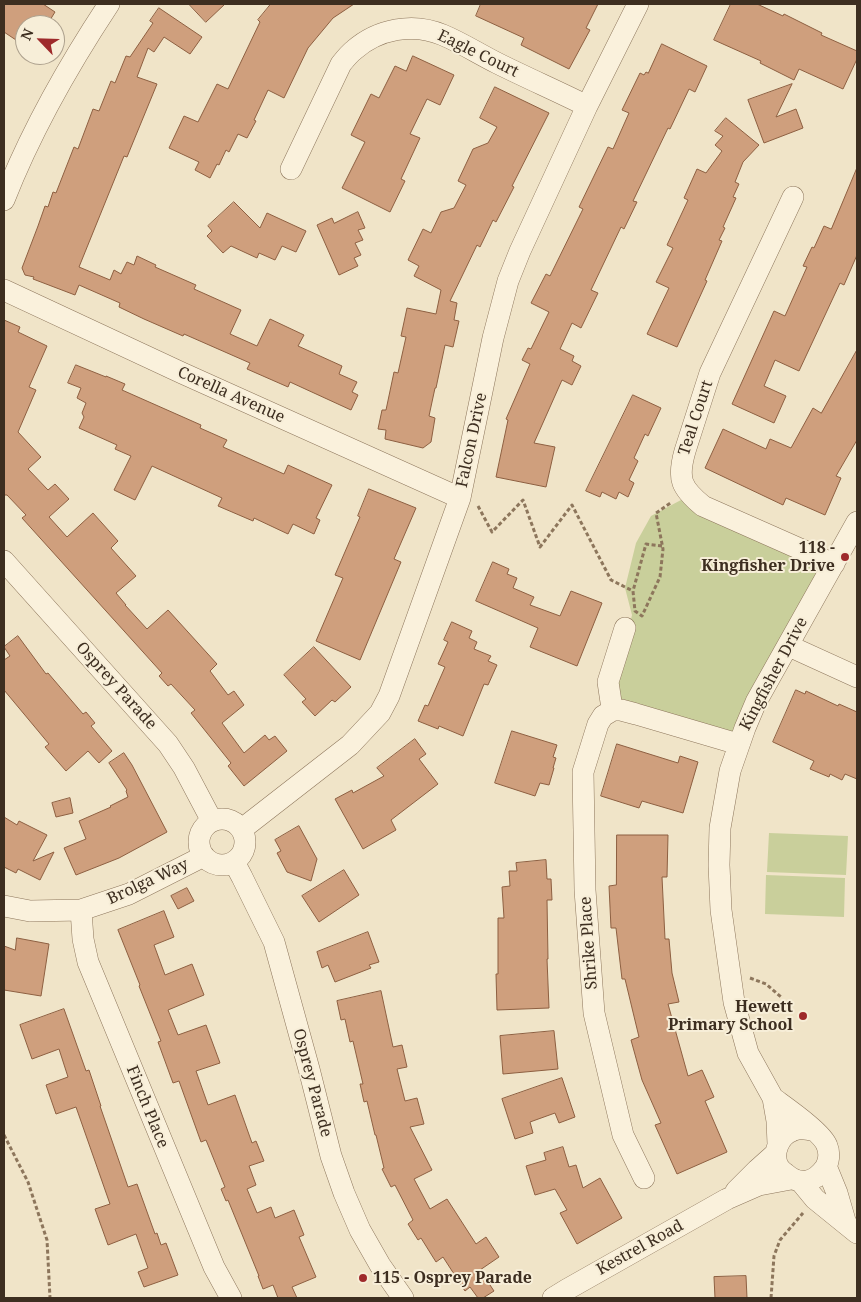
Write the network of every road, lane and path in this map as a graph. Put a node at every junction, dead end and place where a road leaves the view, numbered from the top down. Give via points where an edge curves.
1 (109, 4) edge
2 (638, 4) edge
3 (587, 106) junction
4 (291, 169) dead end
5 (793, 197) dead end
6 (4, 200) edge
7 (4, 290) edge
8 (468, 500) junction
9 (675, 500) dead end
10 (857, 522) edge
11 (662, 546) junction
12 (4, 561) edge
13 (834, 564) junction
14 (632, 591) junction
15 (625, 628) dead end
16 (788, 646) junction
17 (857, 676) edge
18 (613, 710) junction
19 (738, 744) junction
20 (212, 821) junction
21 (242, 829) junction
22 (204, 856) junction
23 (234, 862) junction
24 (4, 906) edge
25 (81, 910) junction
26 (744, 976) dead end
27 (781, 997) dead end
28 (773, 1098) junction
29 (815, 1131) junction
30 (4, 1135) edge
31 (777, 1149) junction
32 (826, 1166) junction
33 (644, 1178) dead end
34 (796, 1181) junction
35 (727, 1199) junction
36 (815, 1199) junction
37 (852, 1229) edge
38 (50, 1298) edge
39 (231, 1298) edge
40 (403, 1298) edge
41 (553, 1298) edge
42 (771, 1298) edge

1 - 6 street via 61,81 27,146
2 - 3 street, Falcon Drive
3 - 4 street, Eagle Court via 442,34 405,28 386,31 354,50 341,64
3 - 8 street, Falcon Drive via 508,281 493,338
5 - 13 street, Teal Court via 710,373 680,473 683,486 703,506
7 - 8 street, Corella Avenue
8 - 14 path via 492,532 523,500 540,547 572,505 611,580
8 - 21 street, Falcon Drive via 380,713 350,745
9 - 11 path via 656,513
10 - 13 street, Kingfisher Drive
11 - 14 path via 646,544
11 - 14 path via 660,576 642,616 636,611
12 - 20 street, Osprey Parade via 168,744
13 - 16 street, Kingfisher Drive
15 - 18 street via 608,682
16 - 17 street
16 - 19 street, Kingfisher Drive via 756,702
18 - 19 street
18 - 33 street, Shrike Place via 598,724 583,772 585,890 594,1013 623,1135
19 - 28 street, Kingfisher Drive via 720,828 721,910 734,1002 748,1053
20 - 21 street via 223,819
20 - 22 street via 202,830 199,843
21 - 23 street via 244,848
22 - 23 street via 212,863
22 - 25 street, Brolga Way via 129,894
23 - 40 street, Osprey Parade via 274,942 331,1156 344,1193 365,1239
24 - 25 street, Brolga Way via 30,911
25 - 39 street, Finch Place via 88,962 214,1267
26 - 27 path via 766,984
28 - 29 street, Kingfisher Drive
28 - 31 street, Kingfisher Drive
29 - 31 street via 793,1130 784,1136
29 - 32 street via 827,1145
30 - 38 path via 28,1182 47,1240
31 - 34 street via 778,1165
31 - 35 street, Kestrel Road
32 - 34 street via 812,1180
32 - 37 street
34 - 35 street, Kestrel Road via 759,1186
34 - 36 street
35 - 41 street, Kestrel Road
36 - 37 street
36 - 42 path via 780,1240 774,1256

